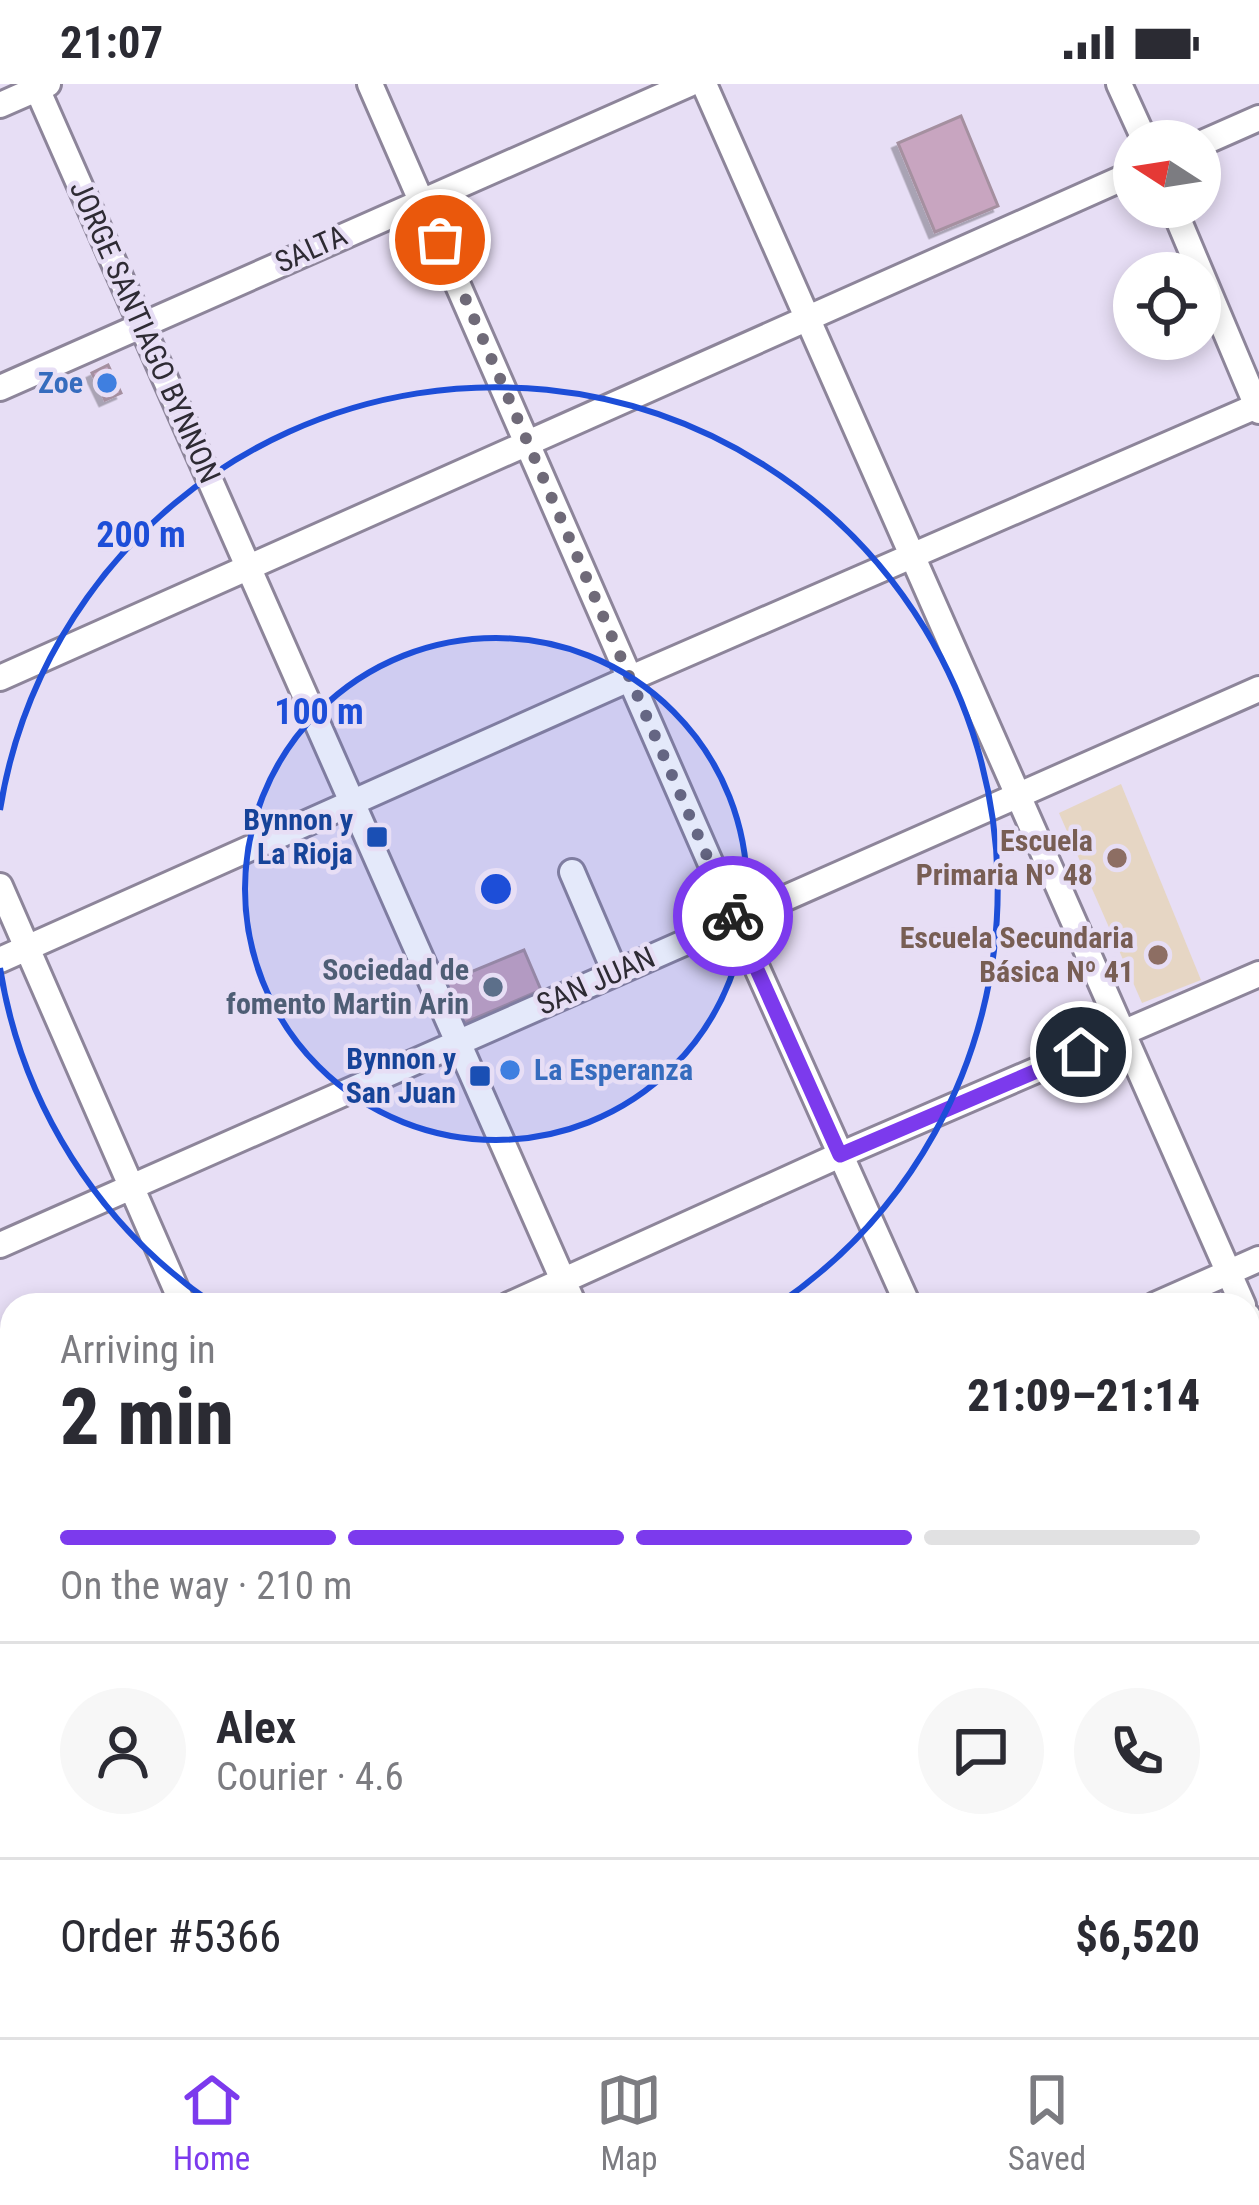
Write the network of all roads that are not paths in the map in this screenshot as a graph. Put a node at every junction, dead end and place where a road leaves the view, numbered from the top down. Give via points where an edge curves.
1 (370, 84) edge
2 (689, 84) edge
3 (704, 84) edge
4 (1119, 84) edge
5 (40, 86) edge
6 (0, 105) edge
7 (1259, 118) edge
8 (1135, 120) edge
9 (1221, 135) edge
10 (1113, 182) edge
11 (422, 200) junction
12 (1182, 228) edge
13 (805, 319) junction
14 (143, 324) junction
15 (0, 388) edge
16 (1258, 407) edge
17 (525, 442) junction
18 (912, 557) junction
19 (248, 564) junction
20 (0, 678) edge
21 (631, 678) junction
22 (1259, 689) edge
23 (1017, 796) junction
24 (351, 803) junction
25 (572, 872) dead end
26 (0, 886) edge
27 (734, 919) junction
28 (28, 947) junction
29 (0, 960) edge
30 (615, 972) junction
31 (1259, 974) edge
32 (1121, 1035) junction
33 (457, 1042) junction
34 (840, 1155) junction
35 (131, 1185) junction
36 (0, 1245) edge
37 (1259, 1259) edge
38 (1229, 1273) junction
39 (563, 1281) junction
40 (178, 1293) edge
41 (536, 1293) edge
42 (568, 1293) edge
43 (903, 1293) edge
44 (1183, 1293) edge
45 (1238, 1293) edge

1 - 11 street
2 - 11 street, SALTA
3 - 13 street
4 - 8 street
5 - 6 street
5 - 14 street, JORGE SANTIAGO BYNNON
7 - 9 street
10 - 13 street
11 - 14 street, SALTA
11 - 17 street
12 - 16 street
13 - 17 street
13 - 18 street
14 - 15 street, SALTA
14 - 19 street, JORGE SANTIAGO BYNNON
16 - 18 street
17 - 19 street
17 - 21 street
18 - 21 street
18 - 23 street
19 - 20 street
19 - 24 street, JORGE SANTIAGO BYNNON
21 - 24 street
21 - 27 street
22 - 23 street, SAN JUAN
23 - 27 street, SAN JUAN
23 - 32 street
24 - 28 street
24 - 33 street, JORGE SANTIAGO BYNNON
25 - 30 street
26 - 28 street
27 - 30 street, SAN JUAN
27 - 34 street
28 - 29 street
28 - 35 street
30 - 33 street, SAN JUAN
31 - 32 street
32 - 34 street
32 - 38 street
33 - 35 street, SAN JUAN
33 - 39 street, JORGE SANTIAGO BYNNON
34 - 39 street
34 - 43 street
35 - 36 street, SAN JUAN
35 - 40 street
37 - 38 street
38 - 44 street
38 - 45 street
39 - 41 street
39 - 42 street, JORGE SANTIAGO BYNNON

